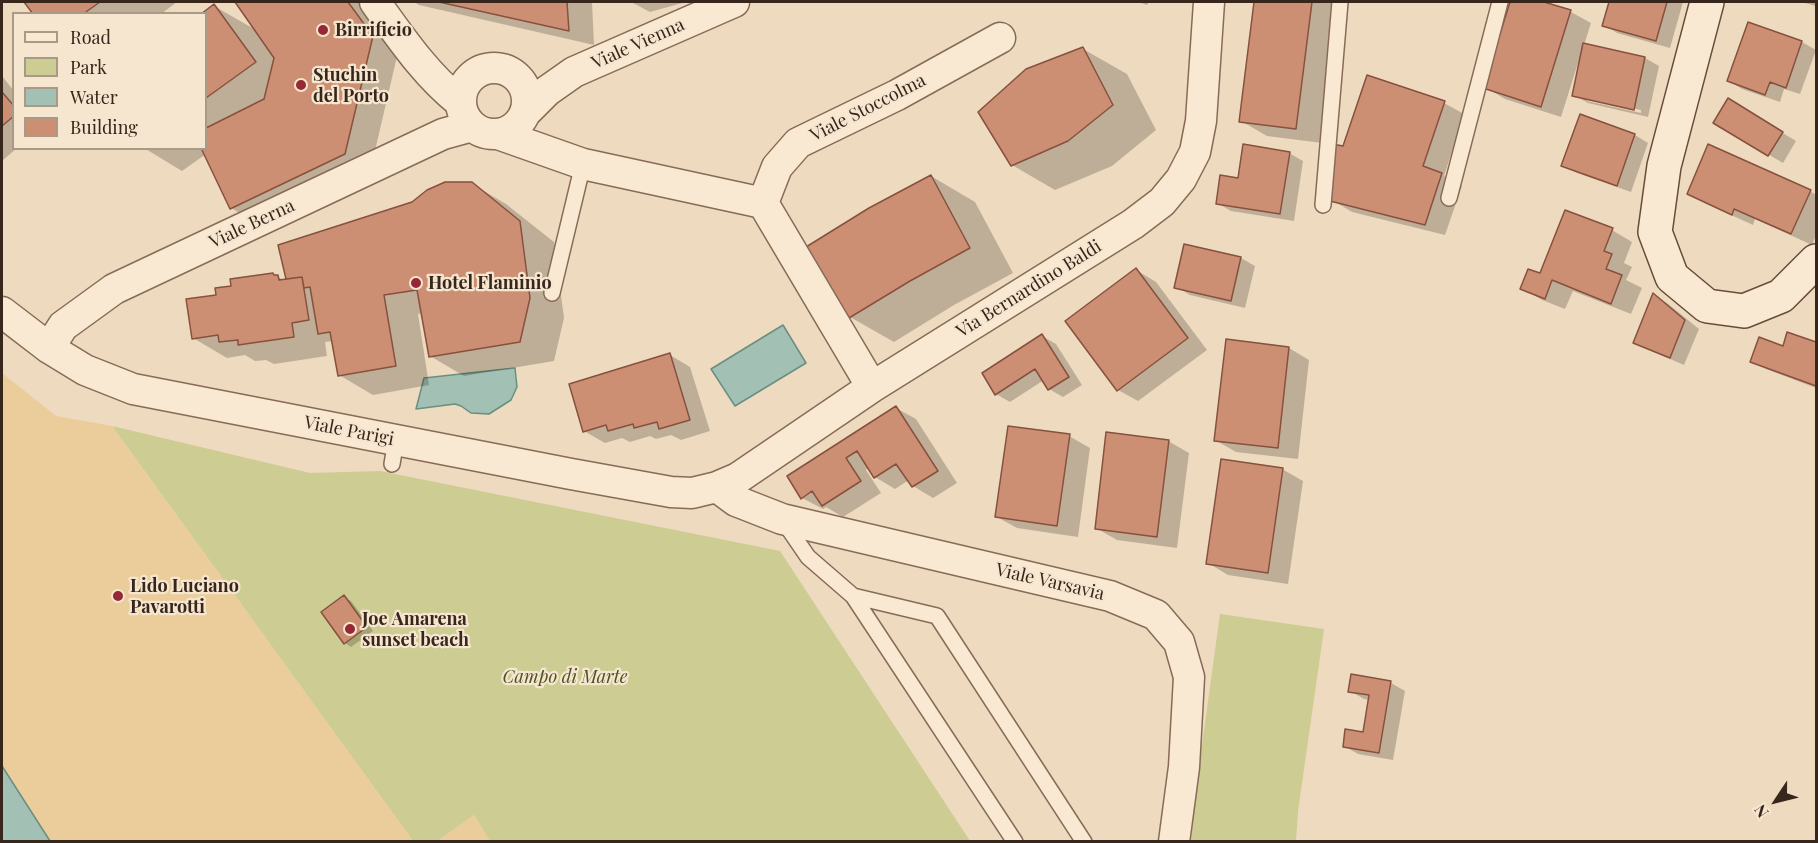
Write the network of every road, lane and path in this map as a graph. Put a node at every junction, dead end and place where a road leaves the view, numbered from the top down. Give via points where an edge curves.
1 (375, 2) edge
2 (734, 2) edge
3 (1209, 2) edge
4 (1340, 2) edge
5 (1500, 2) edge
6 (1707, 2) edge
7 (1000, 38) dead end
8 (506, 70) junction
9 (574, 72) junction
10 (525, 113) junction
11 (477, 121) junction
12 (583, 164) junction
13 (1449, 198) dead end
14 (763, 203) junction
15 (1323, 205) dead end
16 (1816, 261) edge
17 (552, 293) dead end
18 (2, 312) edge
19 (49, 348) junction
20 (872, 387) junction
21 (717, 488) junction
22 (782, 519) junction
23 (853, 596) junction
24 (1015, 842) edge
25 (1084, 842) edge
26 (1174, 842) edge

1 - 11 street via 425,70
2 - 9 street, Viale Vienna
3 - 20 street, Via Bernardino Baldi via 1201,120 1195,152 1181,179 1162,202
4 - 15 lane
5 - 13 lane
6 - 16 street via 1664,166 1655,232 1672,277 1707,306 1744,311 1781,296
7 - 14 street, Viale Stoccolma via 897,95 798,143 777,167
8 - 9 street via 542,75
8 - 10 street via 515,75 526,92
8 - 11 street via 484,69 466,81 461,91
9 - 10 street
10 - 11 street via 514,127
11 - 12 street
11 - 19 street, Viale Berna via 114,289 63,326
12 - 14 street
12 - 17 lane
14 - 20 street
18 - 19 street, Viale Parigi
19 - 21 street, Viale Parigi via 85,370 133,388 394,452 671,492
20 - 21 street, Via Bernardino Baldi via 738,478
21 - 22 street, Viale Varsavia via 736,501
22 - 23 lane via 808,557
22 - 26 street, Viale Varsavia via 1110,596 1156,615 1179,642 1189,677 1184,767
23 - 24 lane
23 - 25 lane via 937,616

